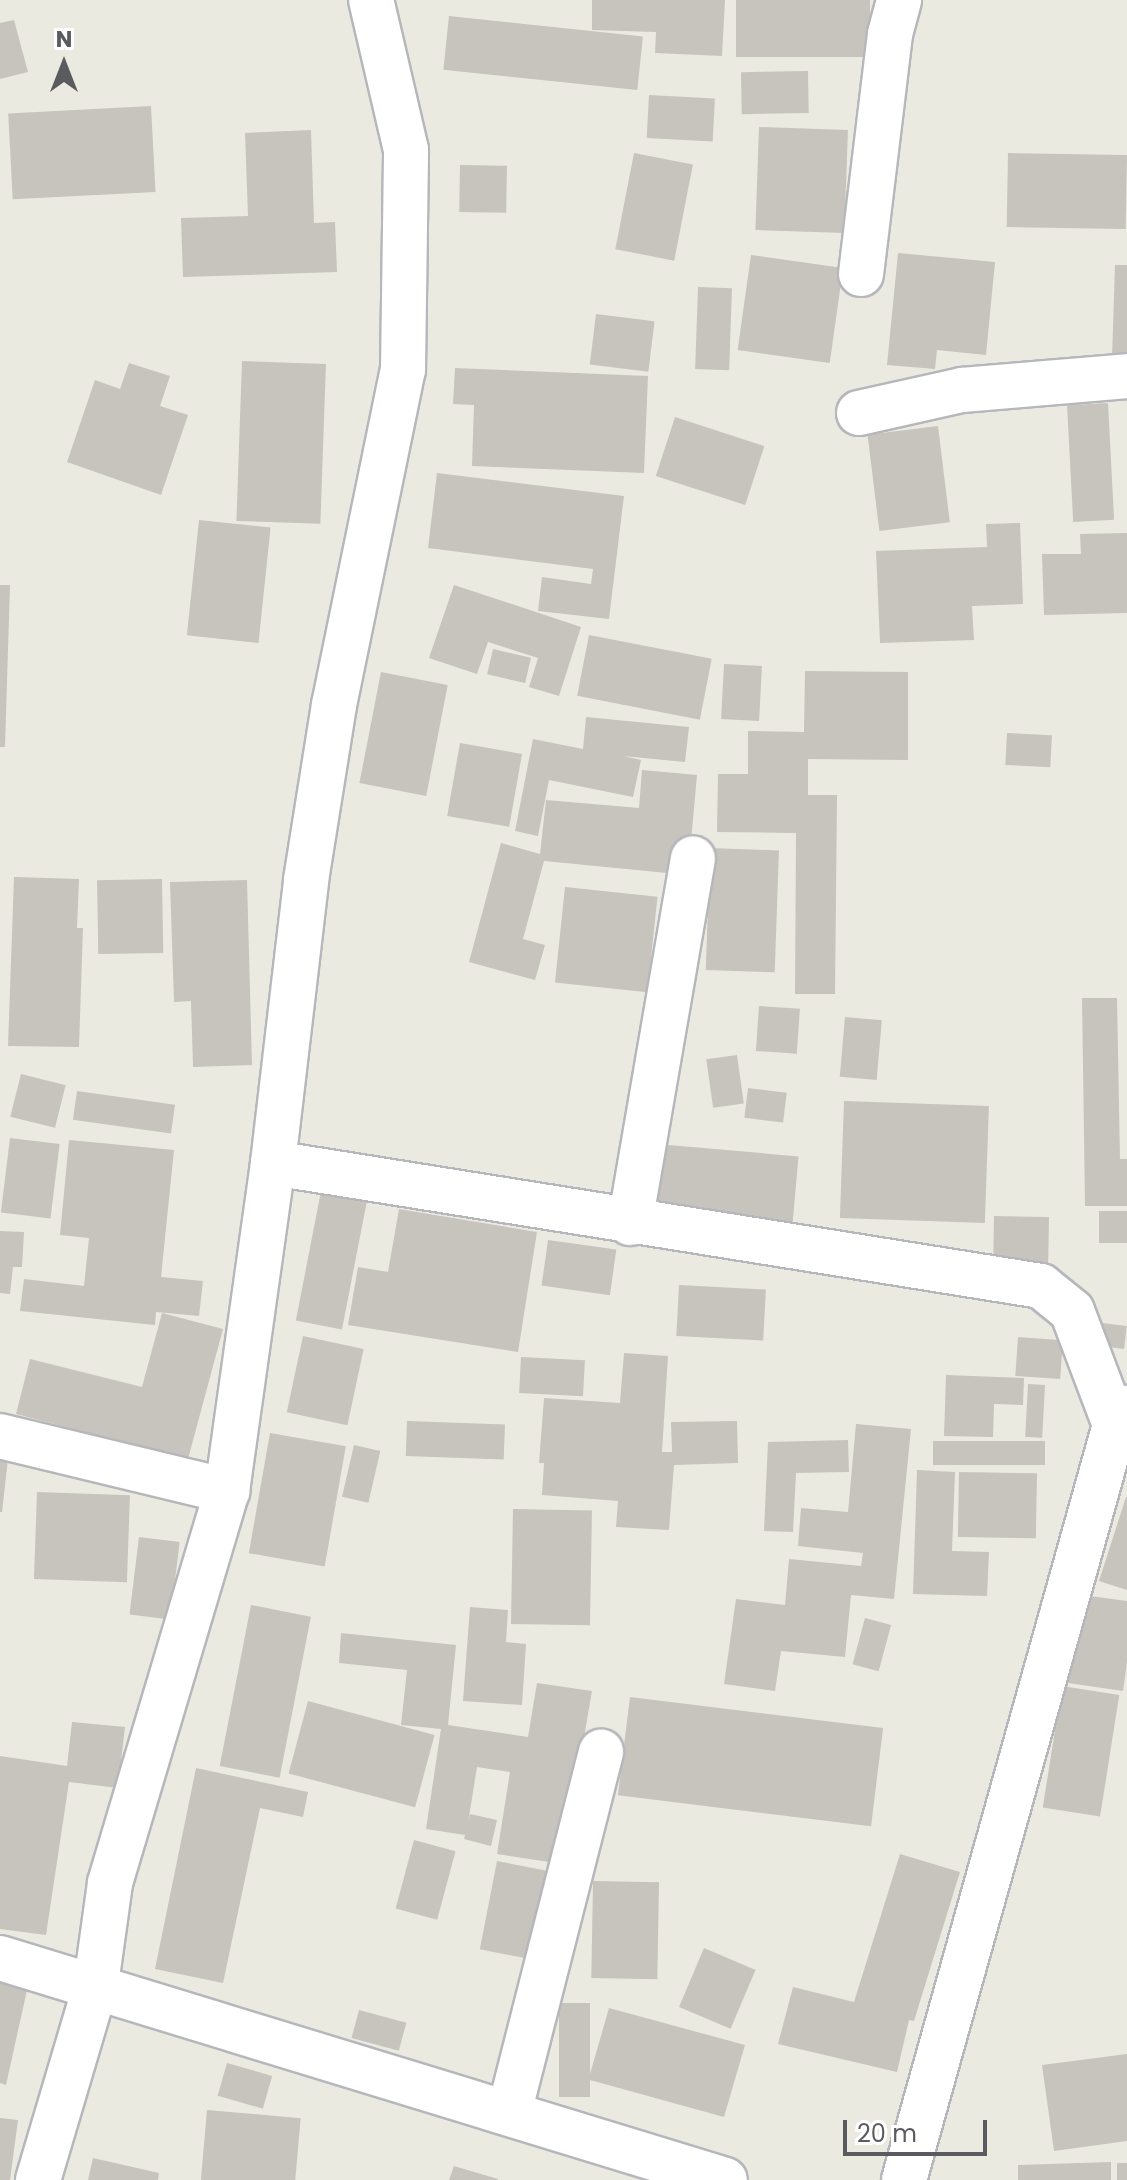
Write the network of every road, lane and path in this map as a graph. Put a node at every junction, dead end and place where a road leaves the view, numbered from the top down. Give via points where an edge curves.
1 (371, 0) edge
2 (899, 0) edge
3 (861, 274) dead end
4 (1127, 376) edge
5 (859, 413) dead end
6 (693, 858) dead end
7 (273, 1163) junction
8 (630, 1223) junction
9 (1121, 1417) edge
10 (0, 1436) edge
11 (227, 1491) junction
12 (601, 1752) dead end
13 (0, 1958) edge
14 (96, 1984) junction
15 (509, 2113) junction
16 (38, 2180) edge
17 (725, 2180) edge
18 (904, 2180) edge

1 - 7 street via 406,150 403,370 327,749
2 - 3 street via 890,34
4 - 5 street via 962,390
6 - 8 street
7 - 8 street
7 - 11 street
8 - 9 street via 1041,1286 1072,1311
9 - 18 street
10 - 11 street
11 - 14 street via 110,1883
12 - 15 street
13 - 14 street
14 - 15 street
14 - 16 street
15 - 17 street

